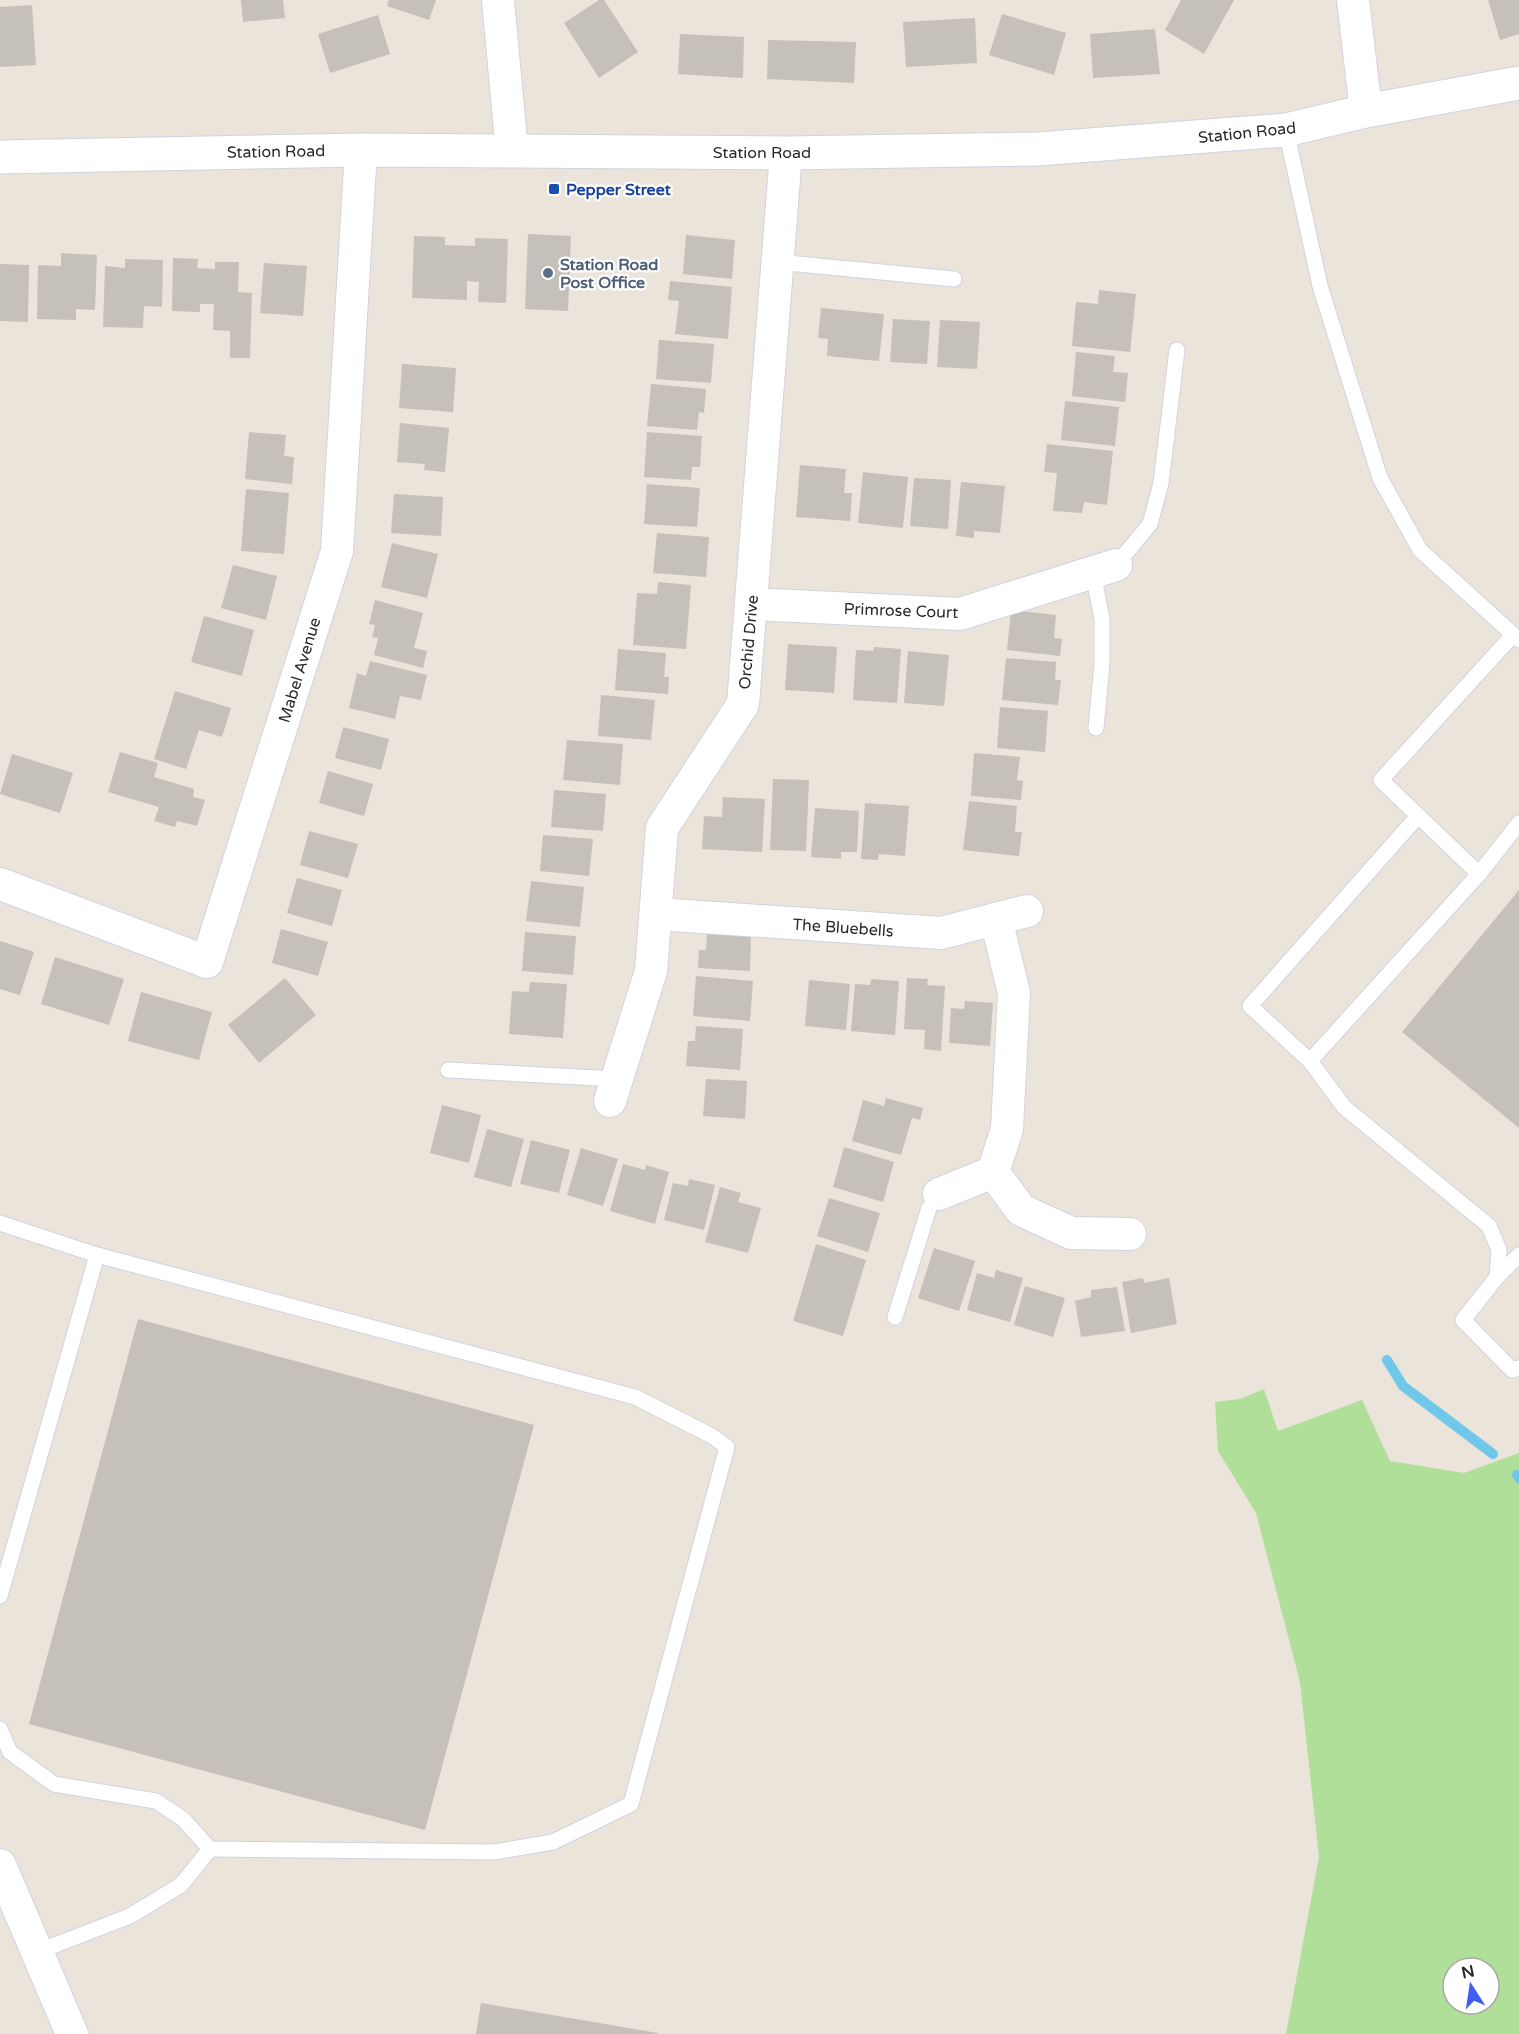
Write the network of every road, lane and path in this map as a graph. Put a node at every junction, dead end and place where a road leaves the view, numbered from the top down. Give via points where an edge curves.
1 (498, 0) edge
2 (1353, 0) edge
3 (1519, 83) edge
4 (1366, 111) junction
5 (1286, 130) junction
6 (360, 150) junction
7 (512, 151) junction
8 (786, 153) junction
9 (0, 157) edge
10 (777, 262) junction
11 (954, 279) dead end
12 (1177, 350) dead end
13 (1104, 569) junction
14 (751, 604) junction
15 (1516, 638) edge
16 (1096, 728) dead end
17 (1418, 816) junction
18 (1519, 823) edge
19 (1479, 874) junction
20 (0, 884) edge
21 (1027, 911) dead end
22 (656, 914) junction
23 (996, 919) junction
24 (1310, 1061) junction
25 (448, 1070) dead end
26 (613, 1090) joint
27 (993, 1172) junction
28 (939, 1194) joint
29 (0, 1223) edge
30 (1130, 1234) dead end
31 (97, 1255) junction
32 (1519, 1255) edge
33 (1497, 1277) junction
34 (895, 1317) dead end
35 (1519, 1368) edge
36 (0, 1596) edge
37 (0, 1730) edge
38 (210, 1849) junction
39 (0, 1865) edge
40 (37, 1952) junction
41 (72, 2034) edge

1 - 7 street
2 - 4 street
3 - 4 main road, Station Road
4 - 5 main road, Station Road
5 - 8 main road, Station Road via 1038,149
5 - 15 lane via 1320,286 1380,478 1420,550
6 - 7 main road, Station Road
6 - 9 main road, Station Road
6 - 20 street, Mabel Avenue via 337,551 207,962
7 - 8 main road, Station Road
8 - 10 street, Orchid Drive
10 - 11 lane
10 - 14 street, Orchid Drive
12 - 13 lane via 1161,483 1150,525
13 - 14 street, Primrose Court via 960,614
13 - 16 lane
14 - 22 street, Orchid Drive via 743,704 662,828
15 - 17 lane via 1381,780
17 - 19 lane
17 - 24 lane via 1250,1006
18 - 19 lane
19 - 24 lane
21 - 23 street, The Bluebells
22 - 23 street, The Bluebells via 940,933
22 - 26 street, Orchid Drive via 651,971
23 - 27 street via 1014,993 1007,1129
24 - 33 lane via 1344,1107 1489,1226 1499,1250
25 - 26 lane
27 - 28 street
27 - 30 street via 1021,1210 1071,1233
28 - 34 lane via 929,1208
29 - 31 lane
31 - 36 lane
31 - 38 lane via 635,1397 712,1436 727,1448 631,1804 552,1842 494,1852
32 - 33 lane
33 - 35 lane via 1463,1320 1512,1370
37 - 38 lane via 10,1752 54,1784 156,1801 183,1819
38 - 40 lane via 181,1885 130,1916
39 - 40 street
40 - 41 street

